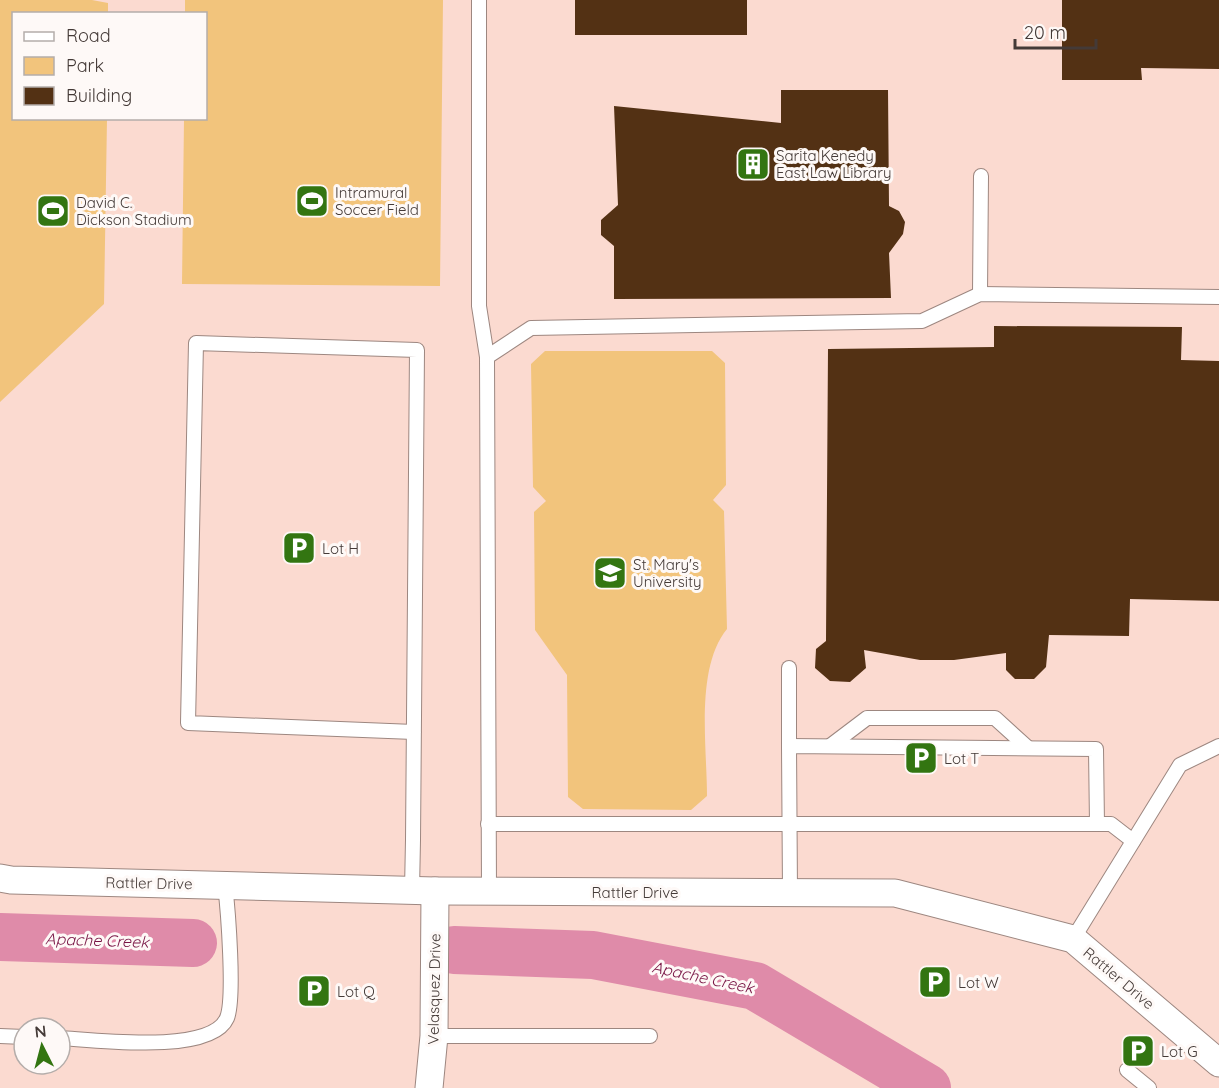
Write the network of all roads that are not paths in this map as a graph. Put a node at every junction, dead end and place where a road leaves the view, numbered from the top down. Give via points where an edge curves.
1 (479, 0) edge
2 (981, 176) dead end
3 (980, 294) junction
4 (1219, 297) edge
5 (487, 357) junction
6 (789, 668) dead end
7 (414, 732) junction
8 (789, 746) junction
9 (830, 746) junction
10 (1219, 746) edge
11 (1028, 748) junction
12 (488, 824) junction
13 (790, 824) junction
14 (1097, 824) junction
15 (1133, 841) junction
16 (0, 878) edge
17 (225, 885) junction
18 (424, 890) junction
19 (489, 891) junction
20 (790, 892) junction
21 (1073, 939) junction
22 (434, 1036) junction
23 (650, 1036) dead end
24 (72, 1039) edge
25 (1219, 1063) edge
26 (1127, 1070) dead end
27 (429, 1088) edge
28 (1149, 1088) edge

1 - 5 lane via 479,306
2 - 3 lane
3 - 4 lane
3 - 5 lane via 922,321 531,328
5 - 12 lane
6 - 8 lane
7 - 7 lane via 417,350 196,344 188,723
7 - 18 lane
8 - 9 lane
8 - 13 lane
9 - 11 lane
9 - 11 lane via 867,718 995,718
10 - 15 lane via 1180,765
11 - 14 lane via 1096,749
12 - 13 lane
12 - 19 lane
13 - 14 lane
13 - 20 lane
14 - 15 lane via 1111,824
15 - 21 lane
16 - 17 street, Rattler Drive
17 - 18 street, Rattler Drive
17 - 24 lane via 230,989 227,1019 211,1035 178,1043
18 - 19 street, Rattler Drive
18 - 22 street, Velasquez Drive
19 - 20 street, Rattler Drive
20 - 21 street, Rattler Drive via 895,893
21 - 25 street, Rattler Drive
22 - 23 lane
22 - 27 street, Velasquez Drive
26 - 28 lane

